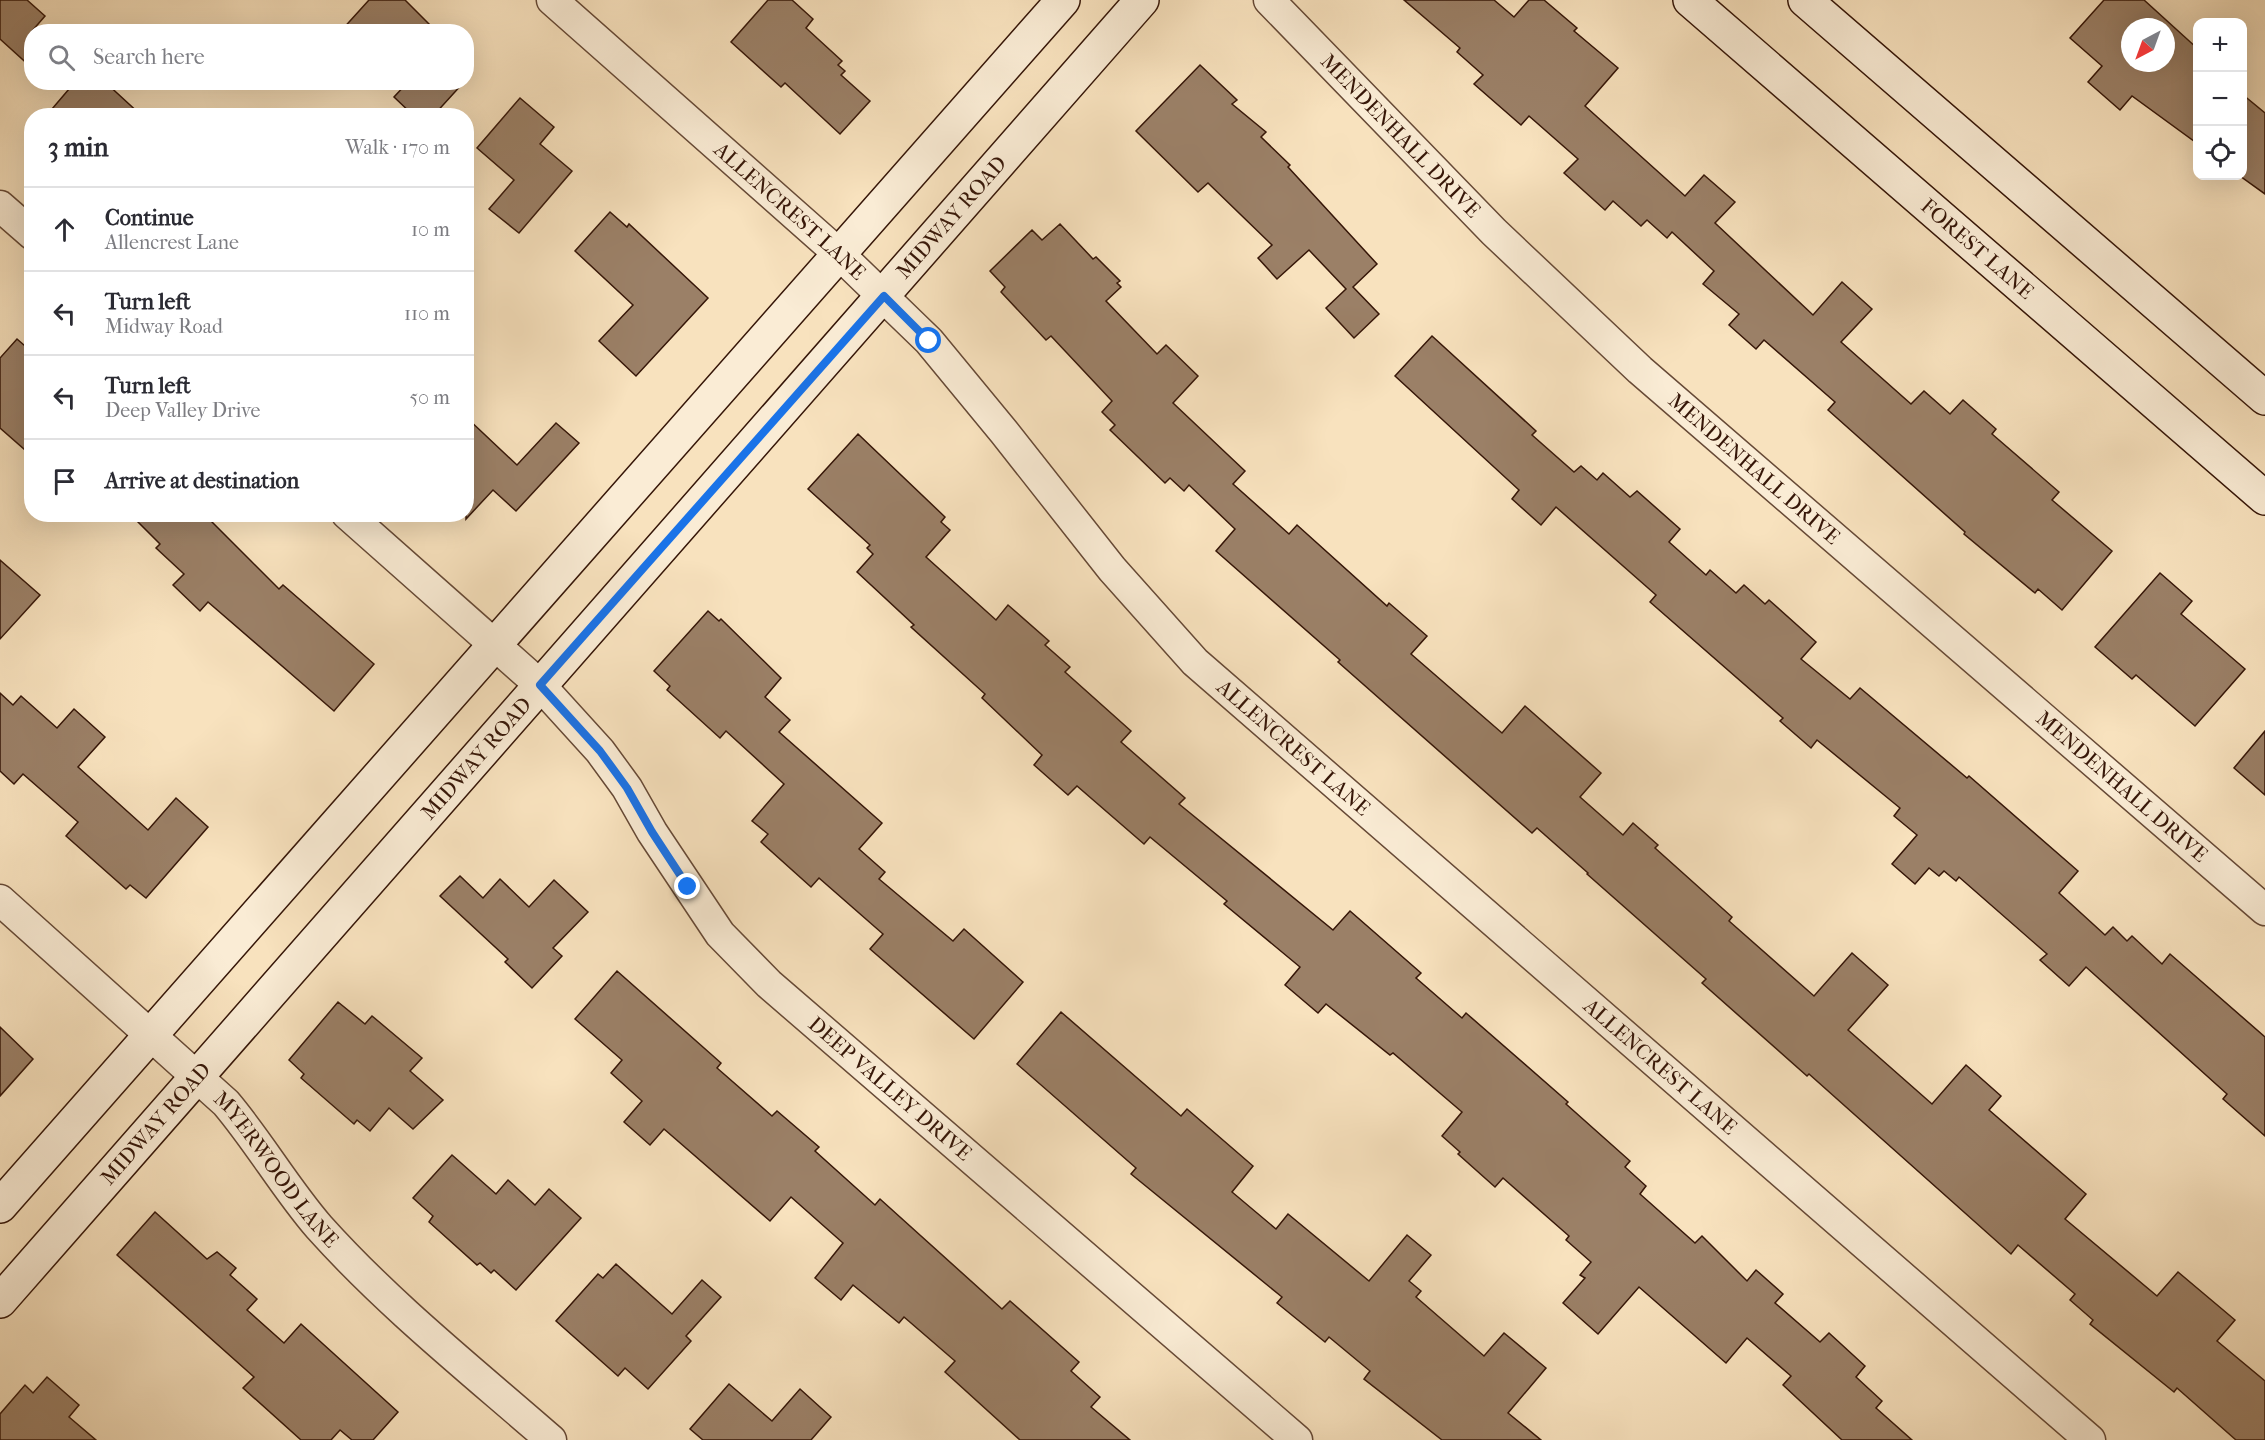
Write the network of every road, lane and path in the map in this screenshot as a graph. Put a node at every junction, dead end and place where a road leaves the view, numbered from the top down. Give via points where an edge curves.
1 (552, 0) edge
2 (1063, 0) edge
3 (1142, 0) edge
4 (1269, 0) edge
5 (1690, 0) edge
6 (1805, 0) edge
7 (0, 206) edge
8 (24, 227) edge
9 (838, 253) junction
10 (884, 296) junction
11 (2265, 399) edge
12 (2265, 498) edge
13 (356, 522) edge
14 (493, 644) junction
15 (540, 685) junction
16 (0, 900) edge
17 (2265, 910) edge
18 (150, 1035) junction
19 (197, 1077) junction
20 (0, 1206) edge
21 (0, 1301) edge
22 (551, 1440) edge
23 (1298, 1440) edge
24 (2090, 1440) edge

1 - 9 street, ALLENCREST LANE
2 - 9 main road
3 - 10 main road, MIDWAY ROAD
4 - 17 street, MENDENHALL DRIVE via 1494,232 1640,370
5 - 12 main road, FOREST LANE
6 - 11 main road
7 - 8 street
9 - 10 street, ALLENCREST LANE
9 - 14 main road
10 - 15 main road, MIDWAY ROAD
10 - 24 street, ALLENCREST LANE via 929,341 1112,569 1195,662
13 - 14 street, DEEP VALLEY DRIVE
14 - 15 street, DEEP VALLEY DRIVE
14 - 18 main road
15 - 19 main road, MIDWAY ROAD
15 - 23 street, DEEP VALLEY DRIVE via 621,778 720,934 769,984
16 - 18 street, MYERWOOD LANE
18 - 19 street, MYERWOOD LANE
18 - 20 main road
19 - 21 main road, MIDWAY ROAD
19 - 22 street, MYERWOOD LANE via 241,1121 319,1226 411,1318

